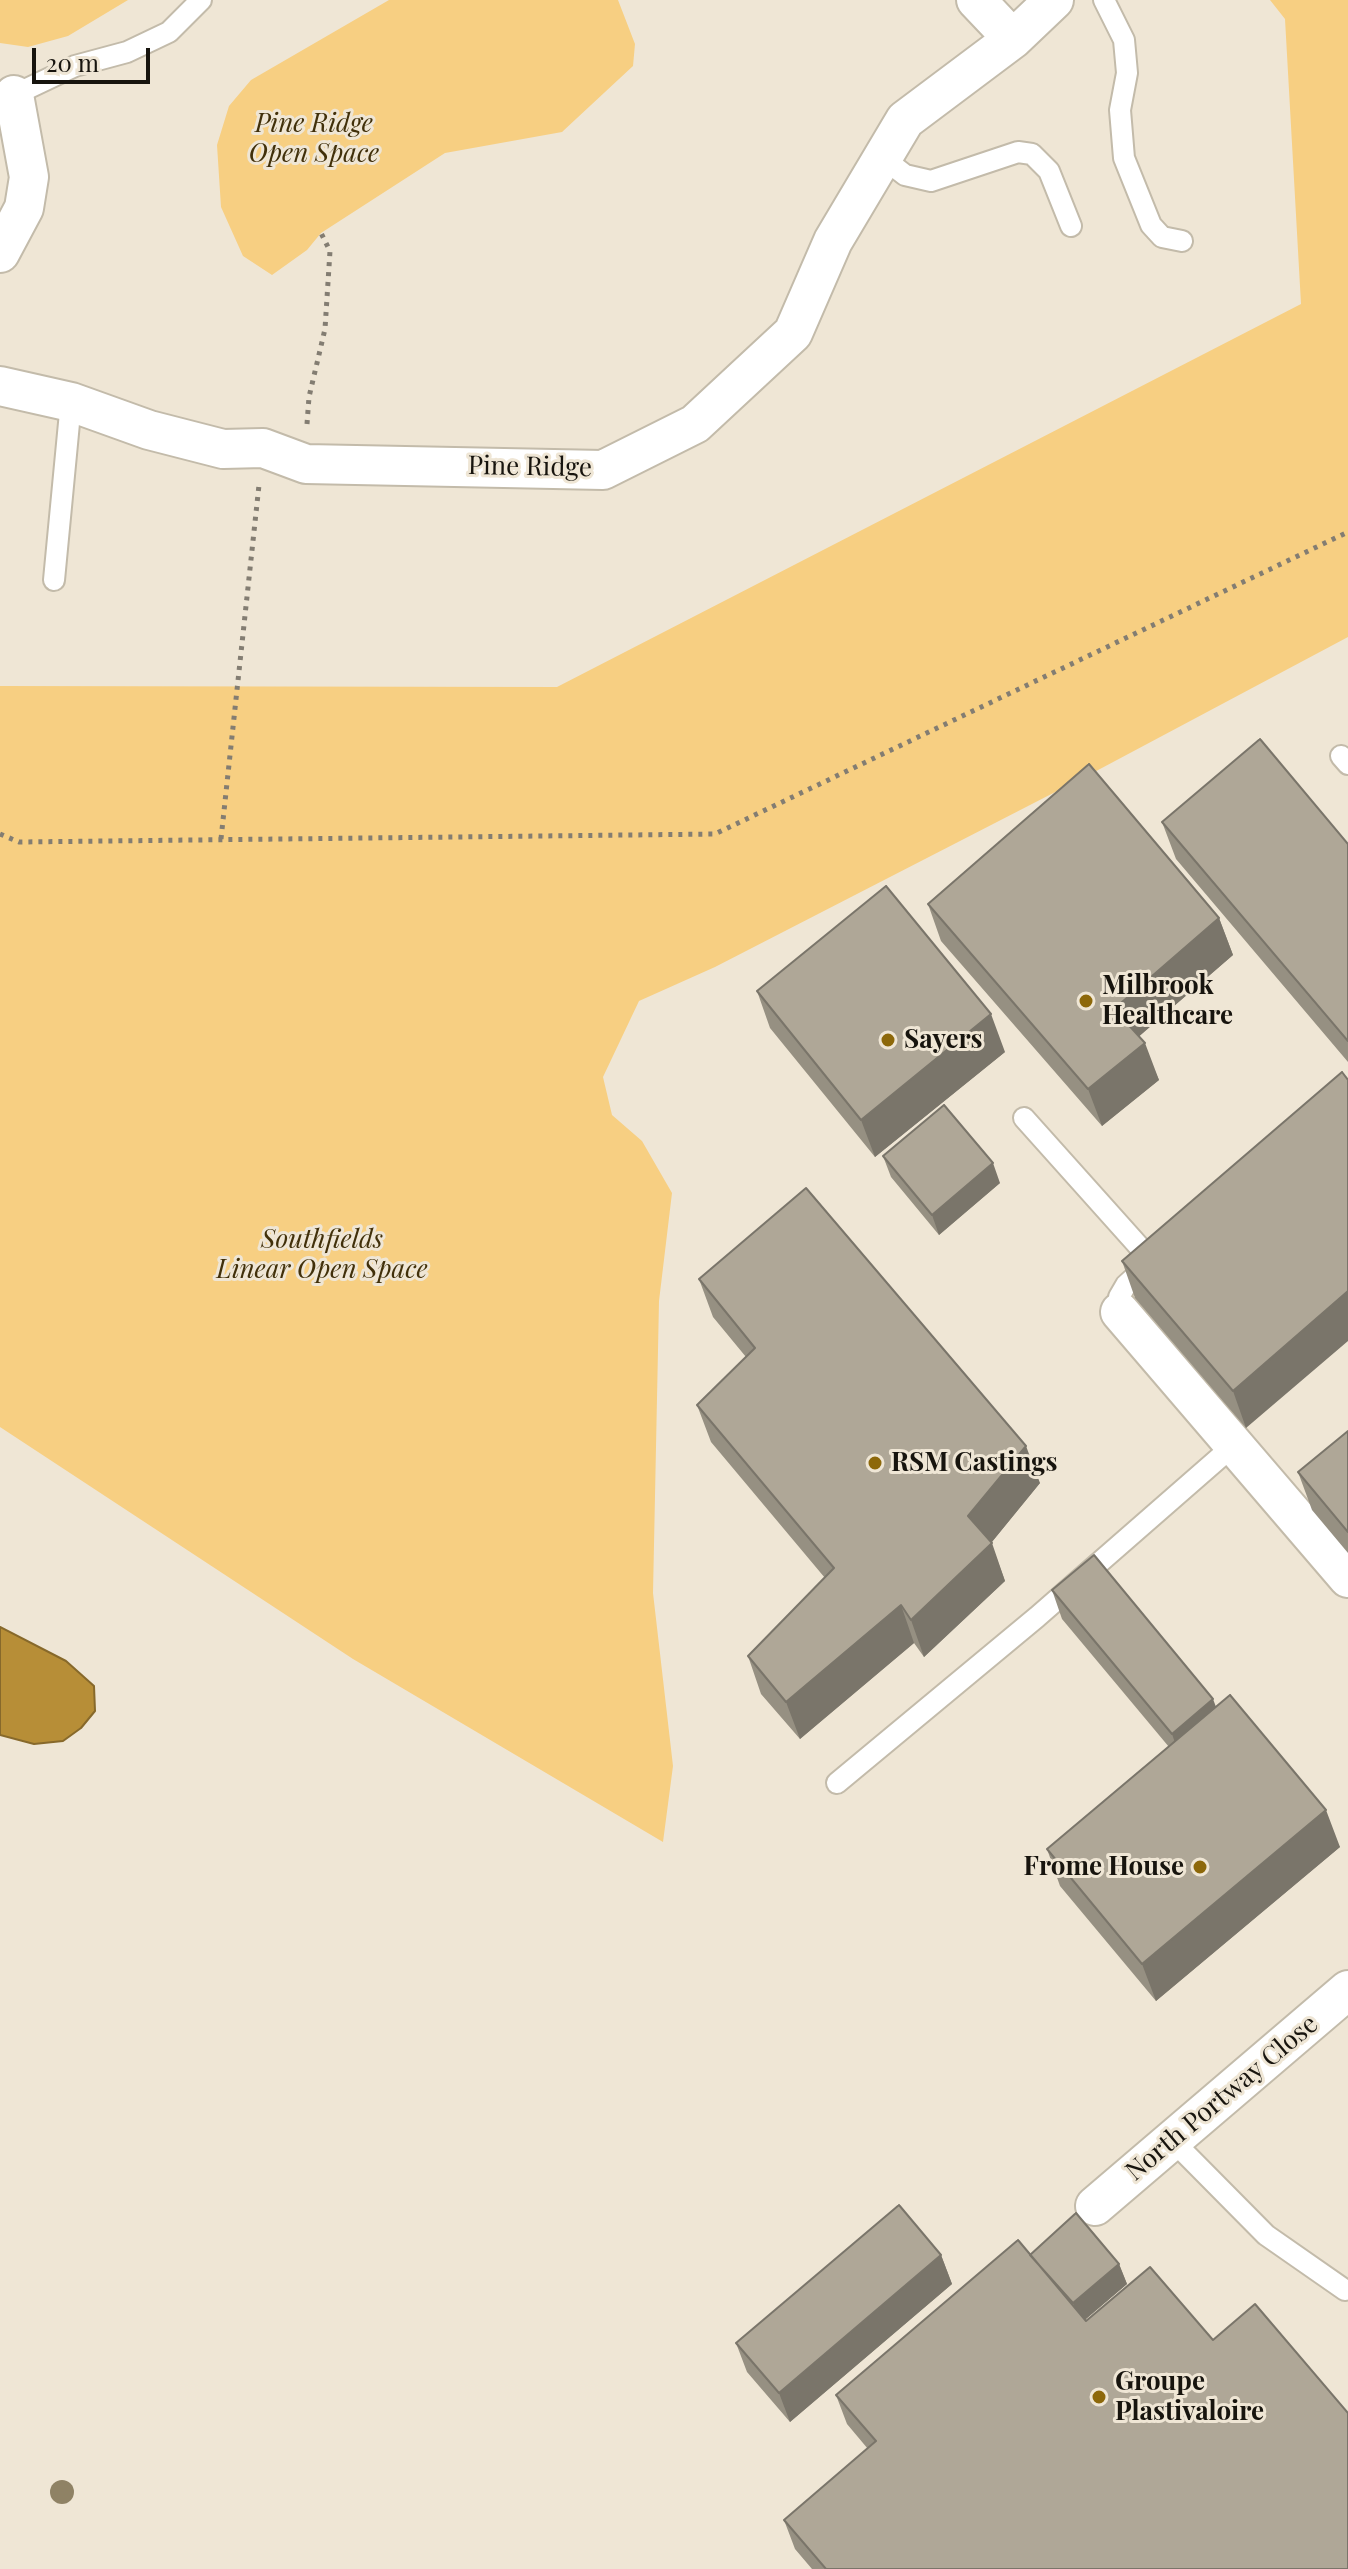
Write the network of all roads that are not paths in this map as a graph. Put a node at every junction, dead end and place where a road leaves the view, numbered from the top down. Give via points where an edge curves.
1 (201, 0) edge
2 (976, 0) edge
3 (1054, 0) edge
4 (1104, 0) edge
5 (1013, 39) junction
6 (14, 95) joint
7 (883, 158) junction
8 (1071, 226) dead end
9 (1182, 241) dead end
10 (0, 253) edge
11 (0, 386) edge
12 (71, 402) junction
13 (54, 580) dead end
14 (1024, 1118) dead end
15 (1120, 1312) joint
16 (1234, 1445) junction
17 (1348, 1578) edge
18 (837, 1783) dead end
19 (1348, 1990) edge
20 (1172, 2140) junction
21 (1095, 2206) dead end
22 (1345, 2290) dead end

1 - 6 lane via 169,32
2 - 5 street
3 - 5 street, Pine Ridge
4 - 9 lane via 1124,40 1124,158 1151,225 1162,237
5 - 7 street, Pine Ridge via 905,120
6 - 10 street via 29,177 24,208
7 - 8 lane via 905,175 931,181 1018,152 1032,154 1049,171
7 - 12 street, Pine Ridge via 833,241 793,333 695,424 603,470 306,464 263,448 223,449 149,430
11 - 12 street, Pine Ridge
12 - 13 lane
14 - 15 lane via 1158,1257 1126,1285 1119,1297
15 - 16 street
16 - 17 street
16 - 18 lane
19 - 20 street, North Portway Close
20 - 21 street, North Portway Close
20 - 22 lane via 1266,2235

